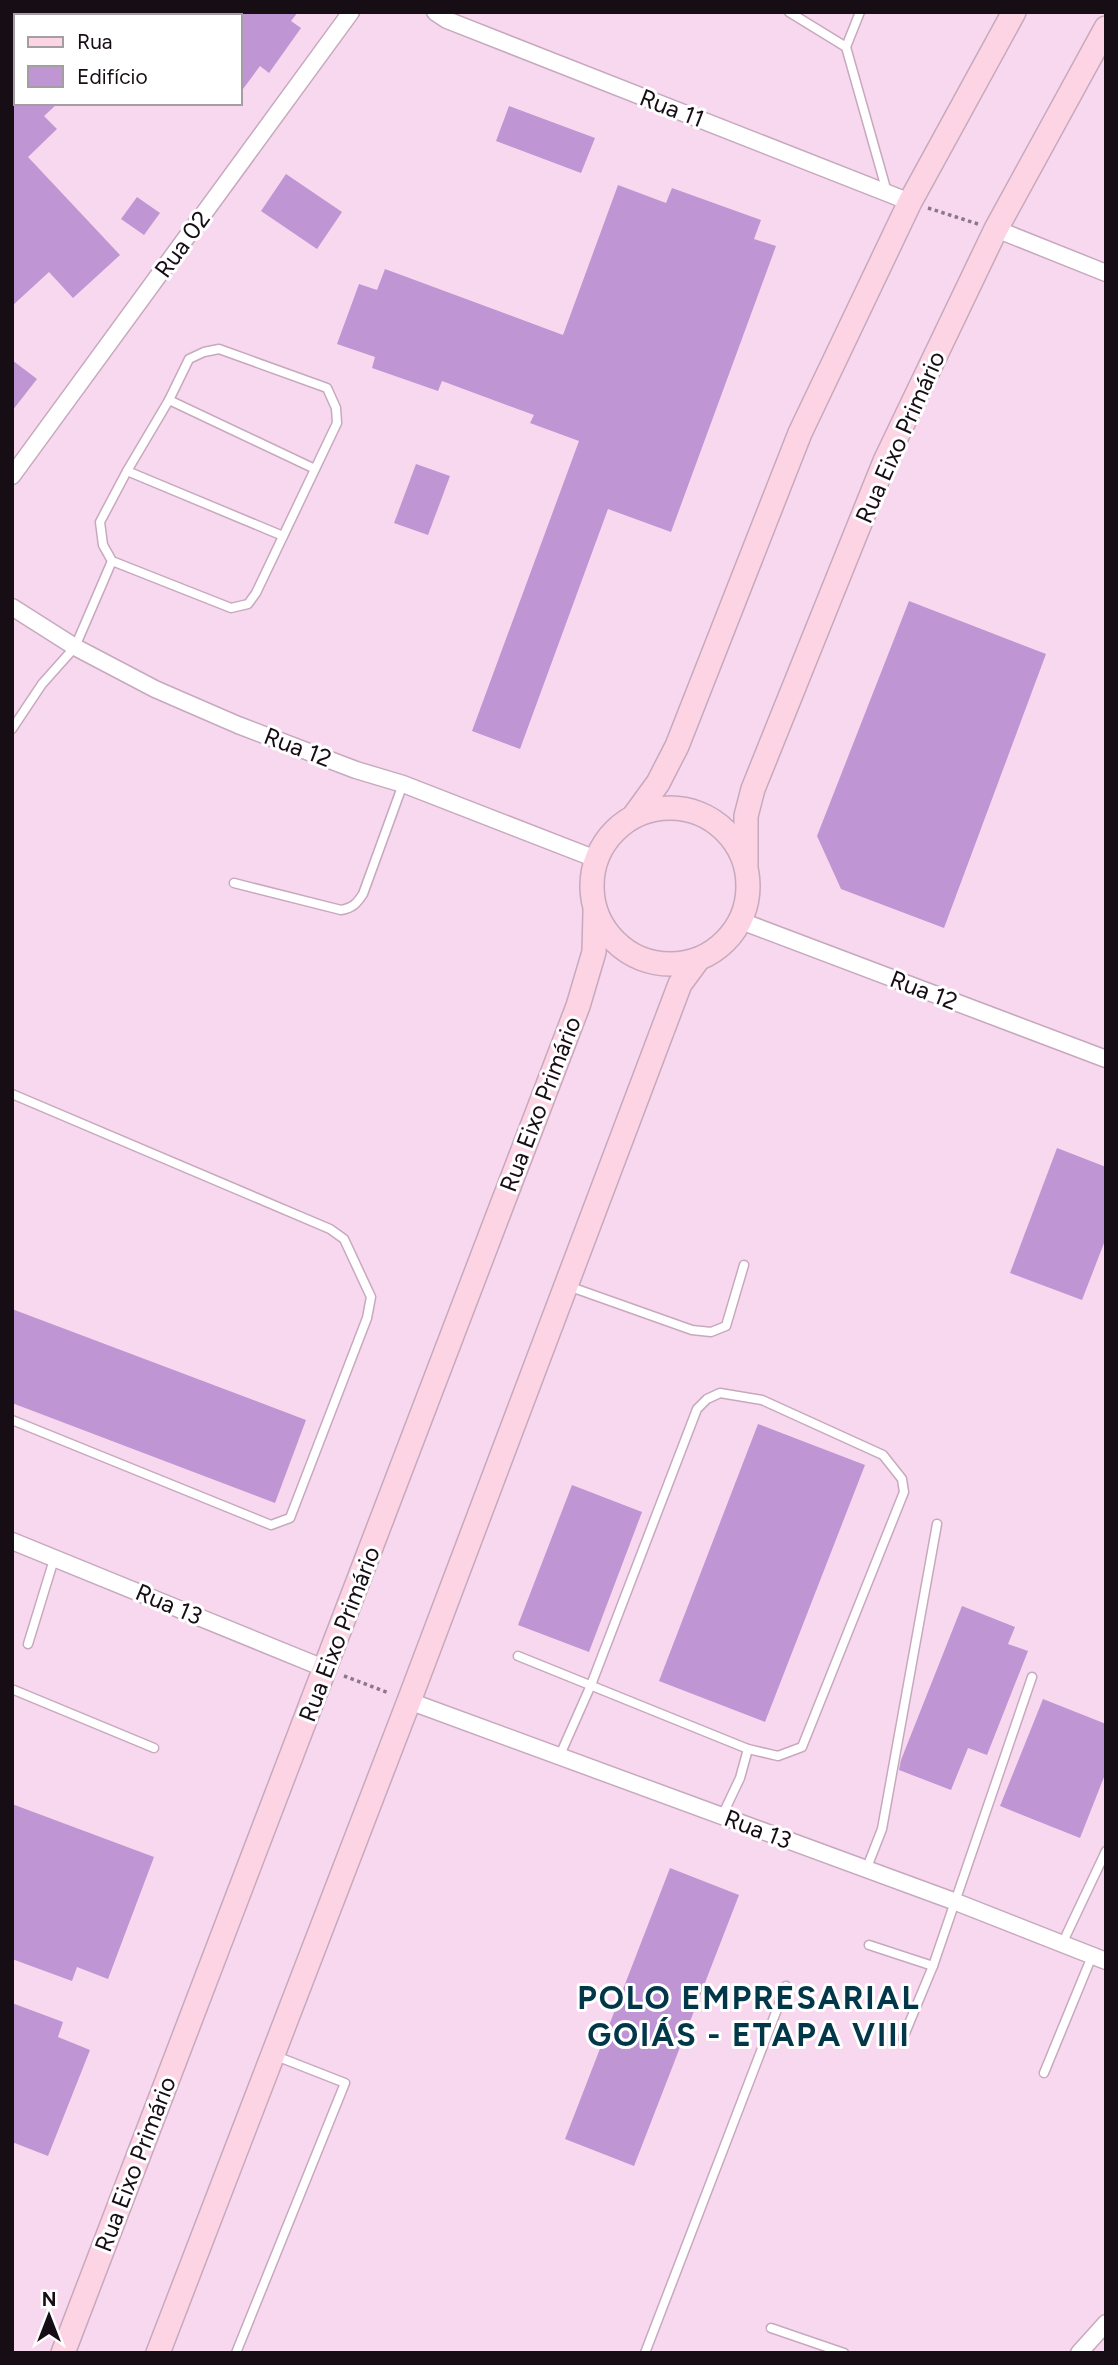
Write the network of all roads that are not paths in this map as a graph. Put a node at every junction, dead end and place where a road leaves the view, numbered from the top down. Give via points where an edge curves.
1 (351, 12) edge
2 (436, 12) edge
3 (789, 12) edge
4 (860, 12) edge
5 (1014, 12) edge
6 (1106, 28) edge
7 (846, 47) junction
8 (887, 192) junction
9 (910, 202) junction
10 (996, 229) junction
11 (1106, 273) edge
12 (169, 400) junction
13 (315, 469) junction
14 (127, 471) junction
15 (12, 475) edge
16 (283, 536) junction
17 (112, 561) junction
18 (12, 607) edge
19 (75, 647) junction
20 (12, 729) edge
21 (403, 784) junction
22 (634, 816) junction
23 (596, 859) junction
24 (746, 864) junction
25 (234, 883) dead end
26 (595, 912) junction
27 (741, 921) junction
28 (697, 961) junction
29 (1106, 1059) edge
30 (12, 1094) edge
31 (744, 1265) dead end
32 (565, 1285) junction
33 (12, 1420) edge
34 (937, 1524) dead end
35 (13, 1542) edge
36 (55, 1556) junction
37 (28, 1644) dead end
38 (518, 1656) dead end
39 (326, 1669) junction
40 (1032, 1677) dead end
41 (592, 1685) junction
42 (14, 1690) edge
43 (409, 1700) junction
44 (154, 1748) dead end
45 (748, 1749) junction
46 (560, 1755) junction
47 (722, 1816) junction
48 (1106, 1850) edge
49 (866, 1870) junction
50 (956, 1902) junction
51 (1062, 1944) junction
52 (869, 1945) dead end
53 (1099, 1958) edge
54 (933, 1966) junction
55 (786, 1986) dead end
56 (903, 2038) dead end
57 (272, 2055) junction
58 (1044, 2073) dead end
59 (1106, 2323) edge
60 (771, 2328) dead end
61 (840, 2352) edge
62 (63, 2353) edge
63 (159, 2353) edge
64 (236, 2353) edge
65 (645, 2353) edge
66 (1079, 2353) edge

1 - 15 street, Rua 02
2 - 8 street, Rua 11
3 - 7 lane
4 - 7 lane
5 - 9 street
6 - 10 street, Rua Eixo Primário
7 - 8 lane
8 - 9 street, Rua 11
9 - 22 street via 800,433 677,746
10 - 11 street
10 - 24 street, Rua Eixo Primário via 885,461 753,789 746,816
12 - 13 lane
12 - 13 lane via 189,359 219,349 327,388 337,423
12 - 14 lane
13 - 16 lane
14 - 16 lane
14 - 17 lane via 100,522 103,545
16 - 17 lane via 256,593 248,604 231,608
17 - 19 lane
18 - 19 street, Rua 12
19 - 20 lane via 42,684
19 - 21 street, Rua 12 via 155,689 239,725
21 - 23 street, Rua 12
21 - 25 lane via 363,894 350,908 341,910
22 - 23 street via 618,827
22 - 24 street via 667,808 701,814 721,826
23 - 26 street via 592,876
24 - 27 street via 749,893
26 - 28 street via 625,951 648,962
26 - 39 street, Rua Eixo Primário via 594,952 578,1006
27 - 28 street via 723,945
27 - 29 street, Rua 12
28 - 32 street via 680,984
30 - 33 lane via 330,1229 344,1239 371,1297 290,1518 282,1522 271,1525
31 - 32 lane via 726,1326 711,1332 692,1330
32 - 43 street
34 - 49 lane via 882,1829
35 - 36 street, Rua 13
36 - 37 lane
36 - 39 street, Rua 13
38 - 41 lane
39 - 62 street, Rua Eixo Primário
40 - 50 lane
41 - 45 lane
41 - 45 lane via 697,1409 720,1392 762,1400 883,1455 902,1479 904,1492 802,1747 778,1756
41 - 46 lane
42 - 44 lane
43 - 46 street, Rua 13
43 - 57 street
45 - 47 lane
46 - 47 street, Rua 13
47 - 49 street, Rua 13
48 - 51 lane
49 - 50 street, Rua 13
50 - 51 street, Rua 13
50 - 54 lane
51 - 53 street, Rua 13
52 - 54 lane
53 - 58 lane
54 - 56 lane
55 - 65 lane
57 - 63 street
57 - 64 lane via 345,2083
59 - 66 street
60 - 61 lane

